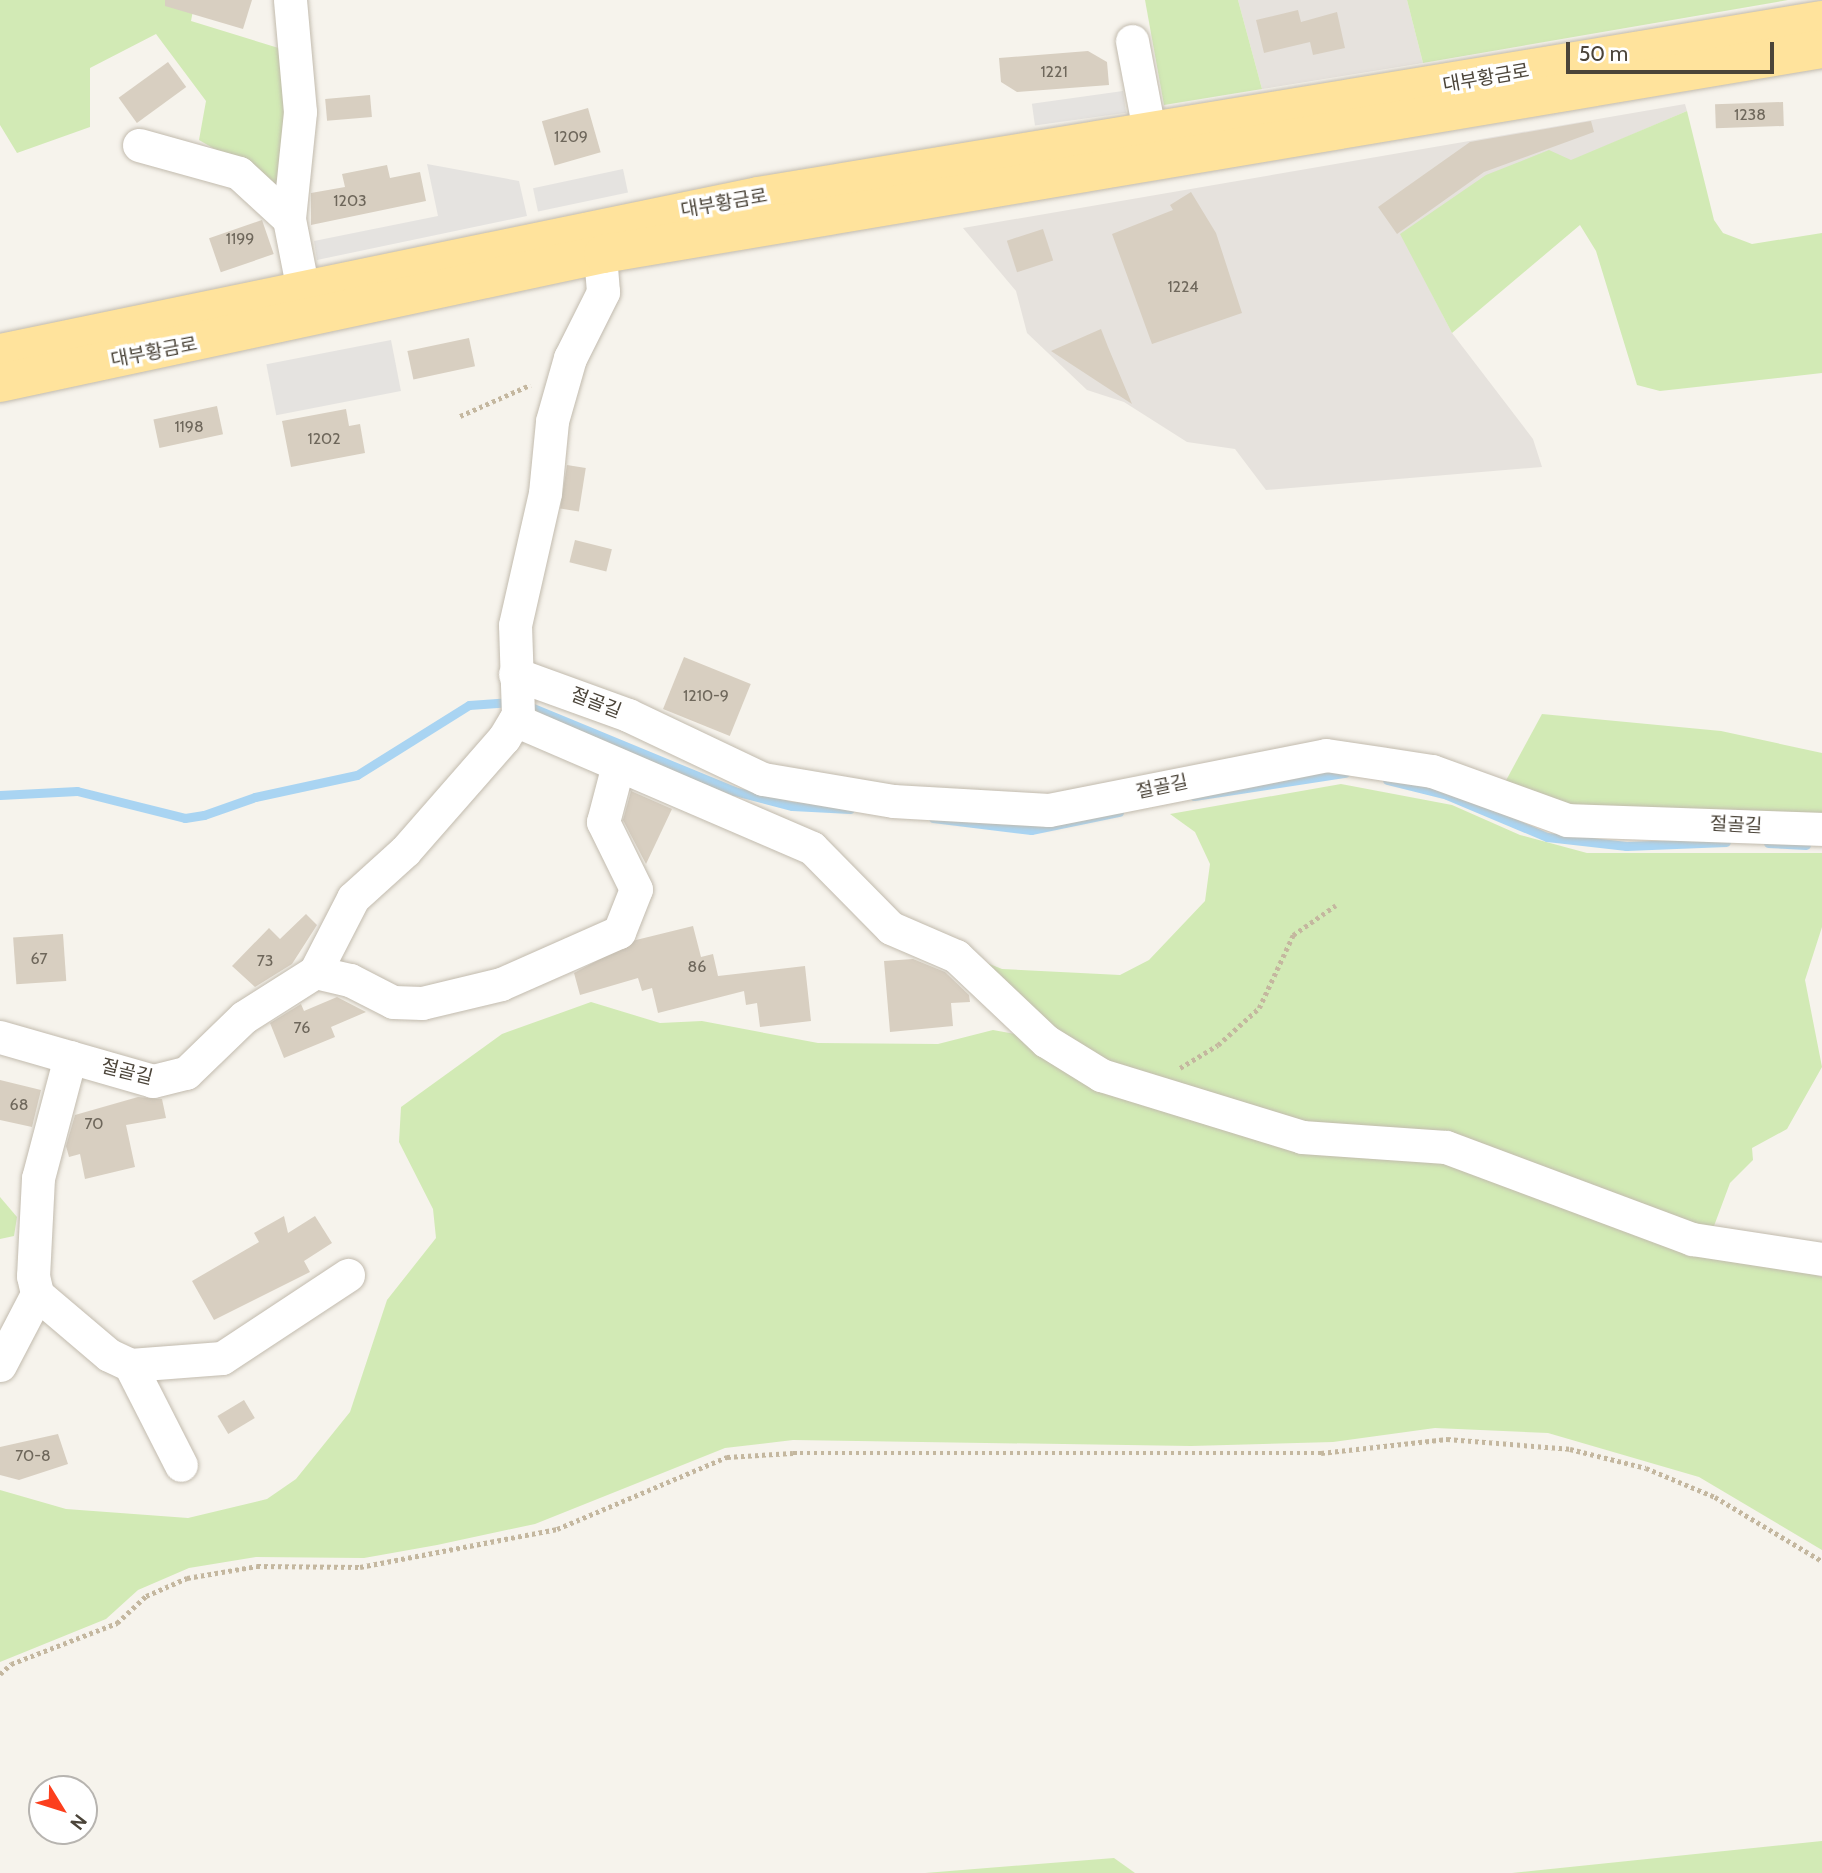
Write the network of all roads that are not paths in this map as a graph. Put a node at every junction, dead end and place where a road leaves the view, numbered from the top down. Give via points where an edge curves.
1 (290, 0) edge
2 (1822, 20) edge
3 (1132, 41) dead end
4 (1822, 49) edge
5 (139, 145) dead end
6 (1152, 147) junction
7 (289, 219) junction
8 (600, 240) junction
9 (305, 304) junction
10 (0, 353) edge
11 (0, 383) edge
12 (515, 674) junction
13 (515, 720) junction
14 (618, 765) junction
15 (1822, 829) edge
16 (315, 972) junction
17 (0, 1037) edge
18 (70, 1056) junction
19 (1822, 1259) edge
20 (348, 1275) dead end
21 (37, 1294) junction
22 (0, 1365) edge
23 (130, 1365) junction
24 (181, 1465) dead end

1 - 7 lane via 300,112
2 - 6 main road, 대부황금로
3 - 6 lane
4 - 6 main road, 대부황금로
5 - 7 lane via 239,173
6 - 8 main road, 대부황금로
7 - 9 lane
8 - 9 main road, 대부황금로
8 - 12 lane via 599,304 570,358 552,421 545,493 517,614
9 - 10 main road, 대부황금로
9 - 11 main road, 대부황금로
12 - 13 lane
12 - 15 lane, 절골길 via 628,715 763,779 893,802 1049,810 1326,755 1432,771 1567,820
13 - 14 lane
13 - 16 lane via 431,824 353,898
14 - 16 lane via 603,822 636,889 619,932 501,984 422,1003 393,1002 351,980
14 - 19 lane via 812,848 891,928 956,956 1074,1062 1135,1086 1212,1104 1302,1137 1446,1147 1692,1239
16 - 18 lane, 절골길 via 244,1017 177,1078 145,1080
17 - 18 lane, 절골길
18 - 21 lane via 31,1220
20 - 23 lane via 222,1358
21 - 22 lane
21 - 23 lane
23 - 24 lane

